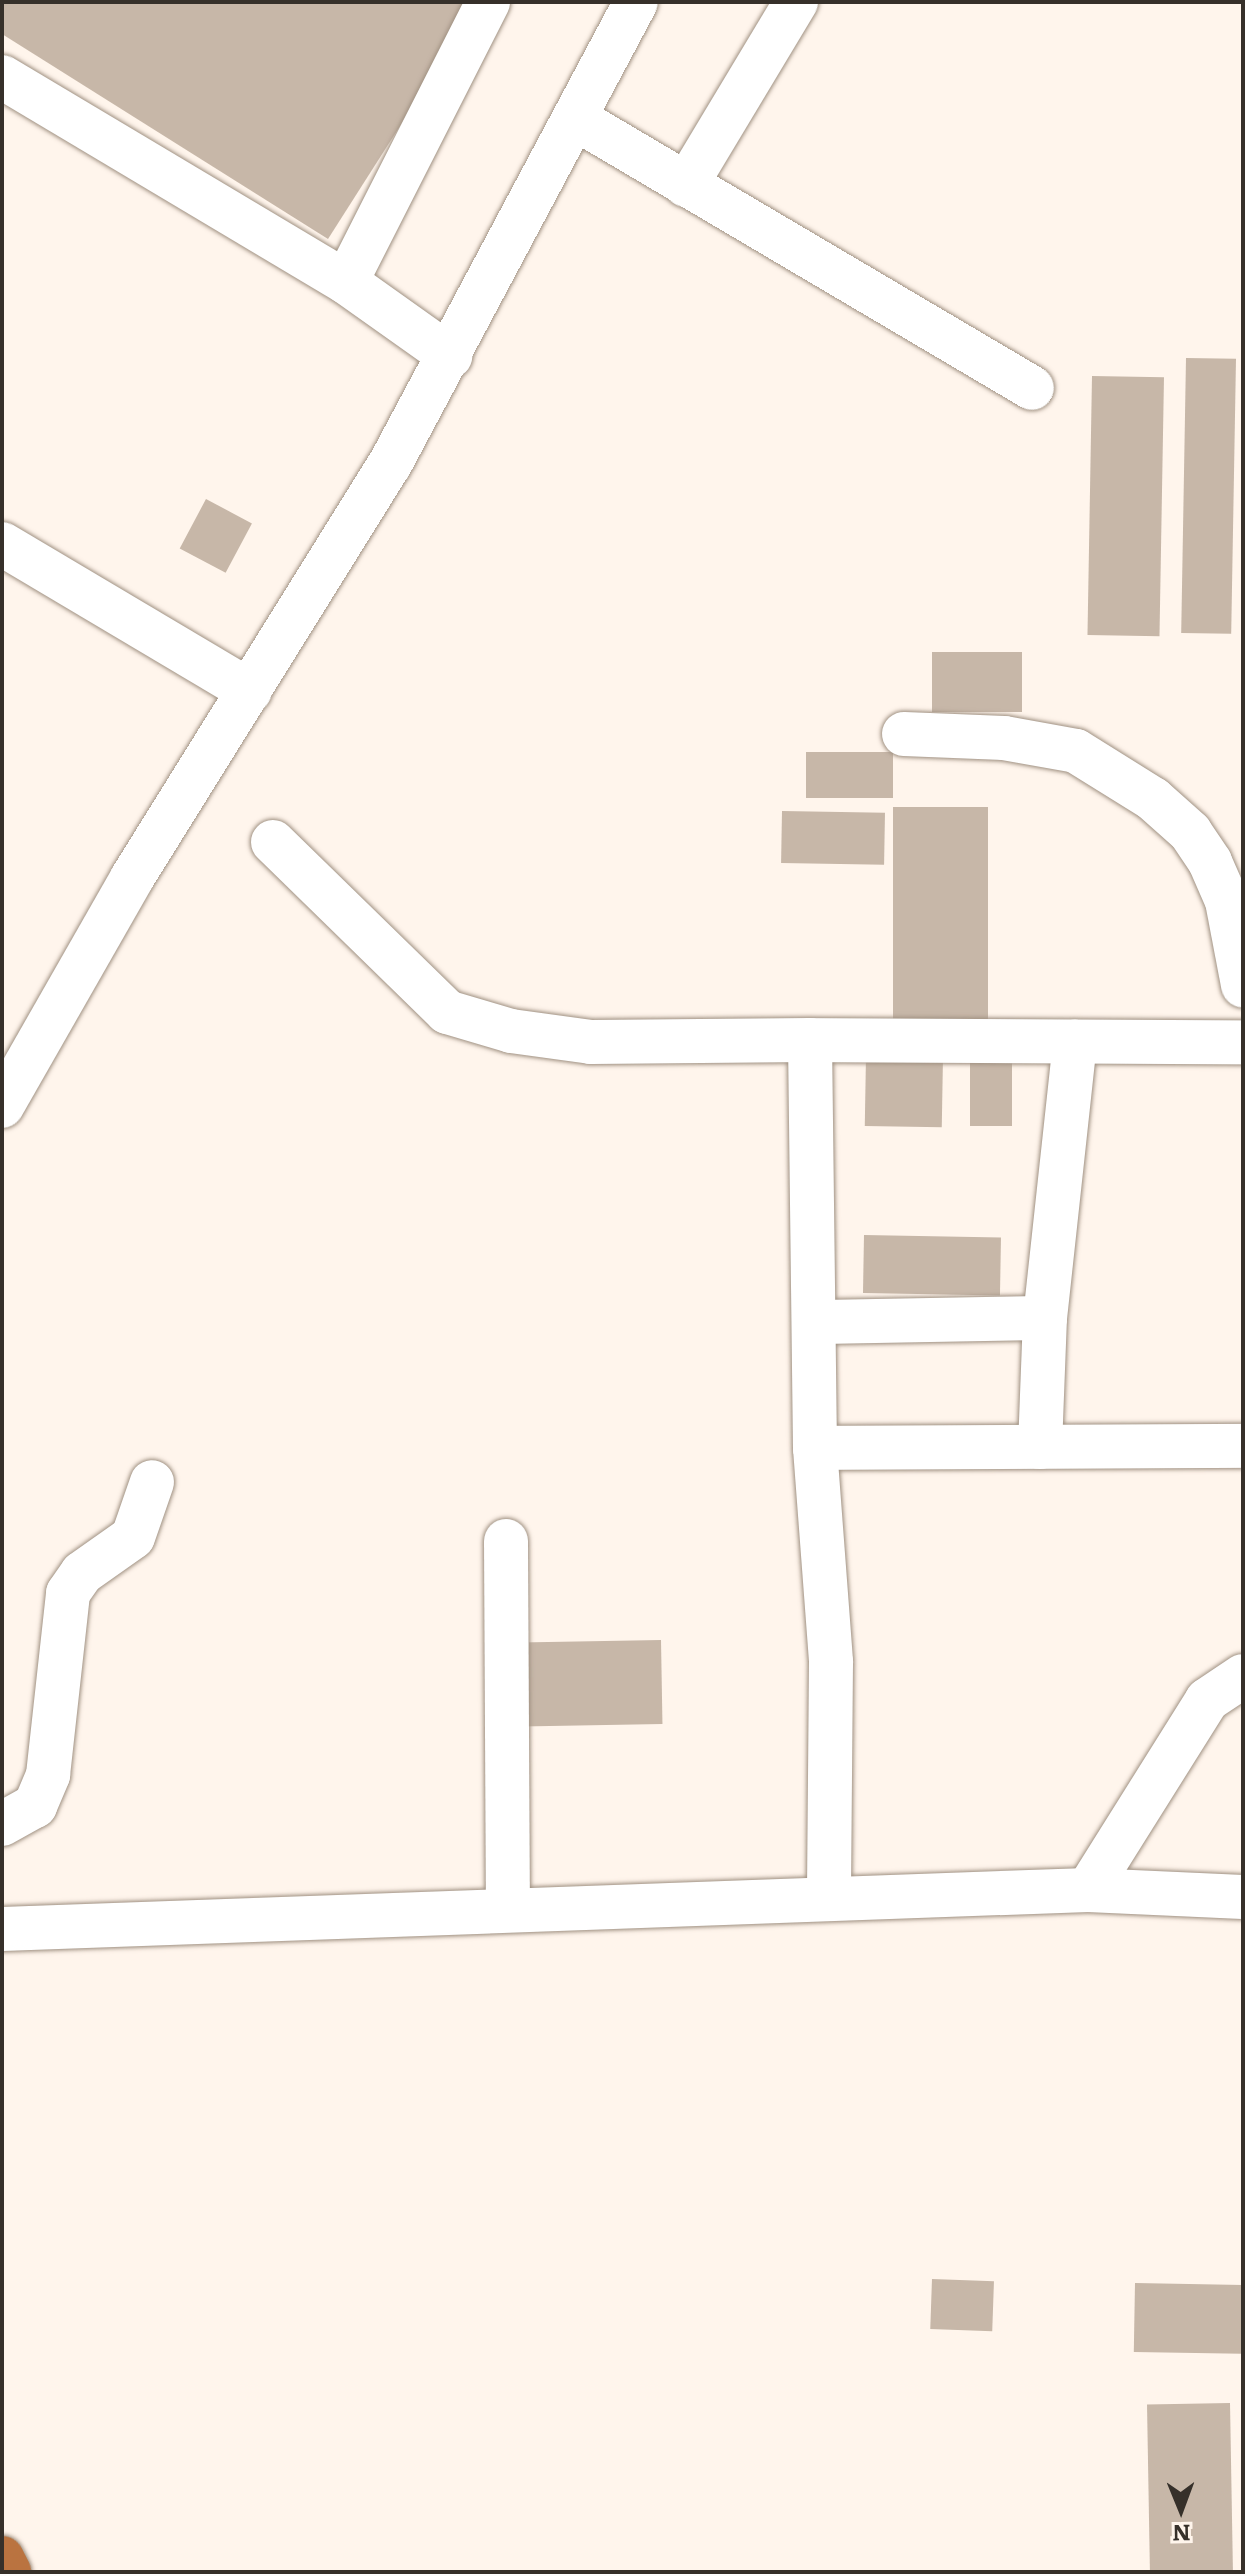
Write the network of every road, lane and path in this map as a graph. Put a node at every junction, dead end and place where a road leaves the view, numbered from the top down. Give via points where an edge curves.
1 (488, 2) edge
2 (636, 2) edge
3 (796, 2) edge
4 (2, 77) edge
5 (578, 120) junction
6 (686, 185) junction
7 (346, 282) junction
8 (450, 356) junction
9 (1032, 388) dead end
10 (2, 544) edge
11 (250, 691) junction
12 (904, 734) dead end
13 (273, 842) dead end
14 (1243, 985) edge
15 (810, 1040) junction
16 (1075, 1042) junction
17 (1243, 1042) edge
18 (2, 1106) edge
19 (1045, 1318) junction
20 (816, 1322) junction
21 (1243, 1446) edge
22 (1040, 1447) junction
23 (815, 1448) junction
24 (152, 1482) dead end
25 (506, 1541) dead end
26 (1243, 1676) edge
27 (2, 1824) edge
28 (1088, 1890) junction
29 (1243, 1897) edge
30 (829, 1899) junction
31 (508, 1906) junction
32 (2, 1929) edge
33 (2, 2558) edge
34 (9, 2572) edge

1 - 7 street
2 - 5 street
3 - 6 street
4 - 7 street
5 - 6 street
5 - 8 street
6 - 9 street
7 - 8 street
8 - 11 street
10 - 11 street
11 - 18 street via 132,878
12 - 14 street via 1004,738 1076,751 1153,799 1190,832 1210,862 1227,901
13 - 15 street via 447,1012 511,1031 591,1042
15 - 16 street
15 - 20 street
16 - 17 street
16 - 19 street
19 - 20 street
19 - 22 street
20 - 23 street
21 - 22 street
22 - 23 street
23 - 30 street via 831,1662
24 - 27 street via 133,1537 82,1573 68,1593 48,1775 35,1806
25 - 31 street
26 - 28 street via 1207,1700
28 - 29 street
28 - 30 street
30 - 31 street
31 - 32 street
33 - 34 highway

